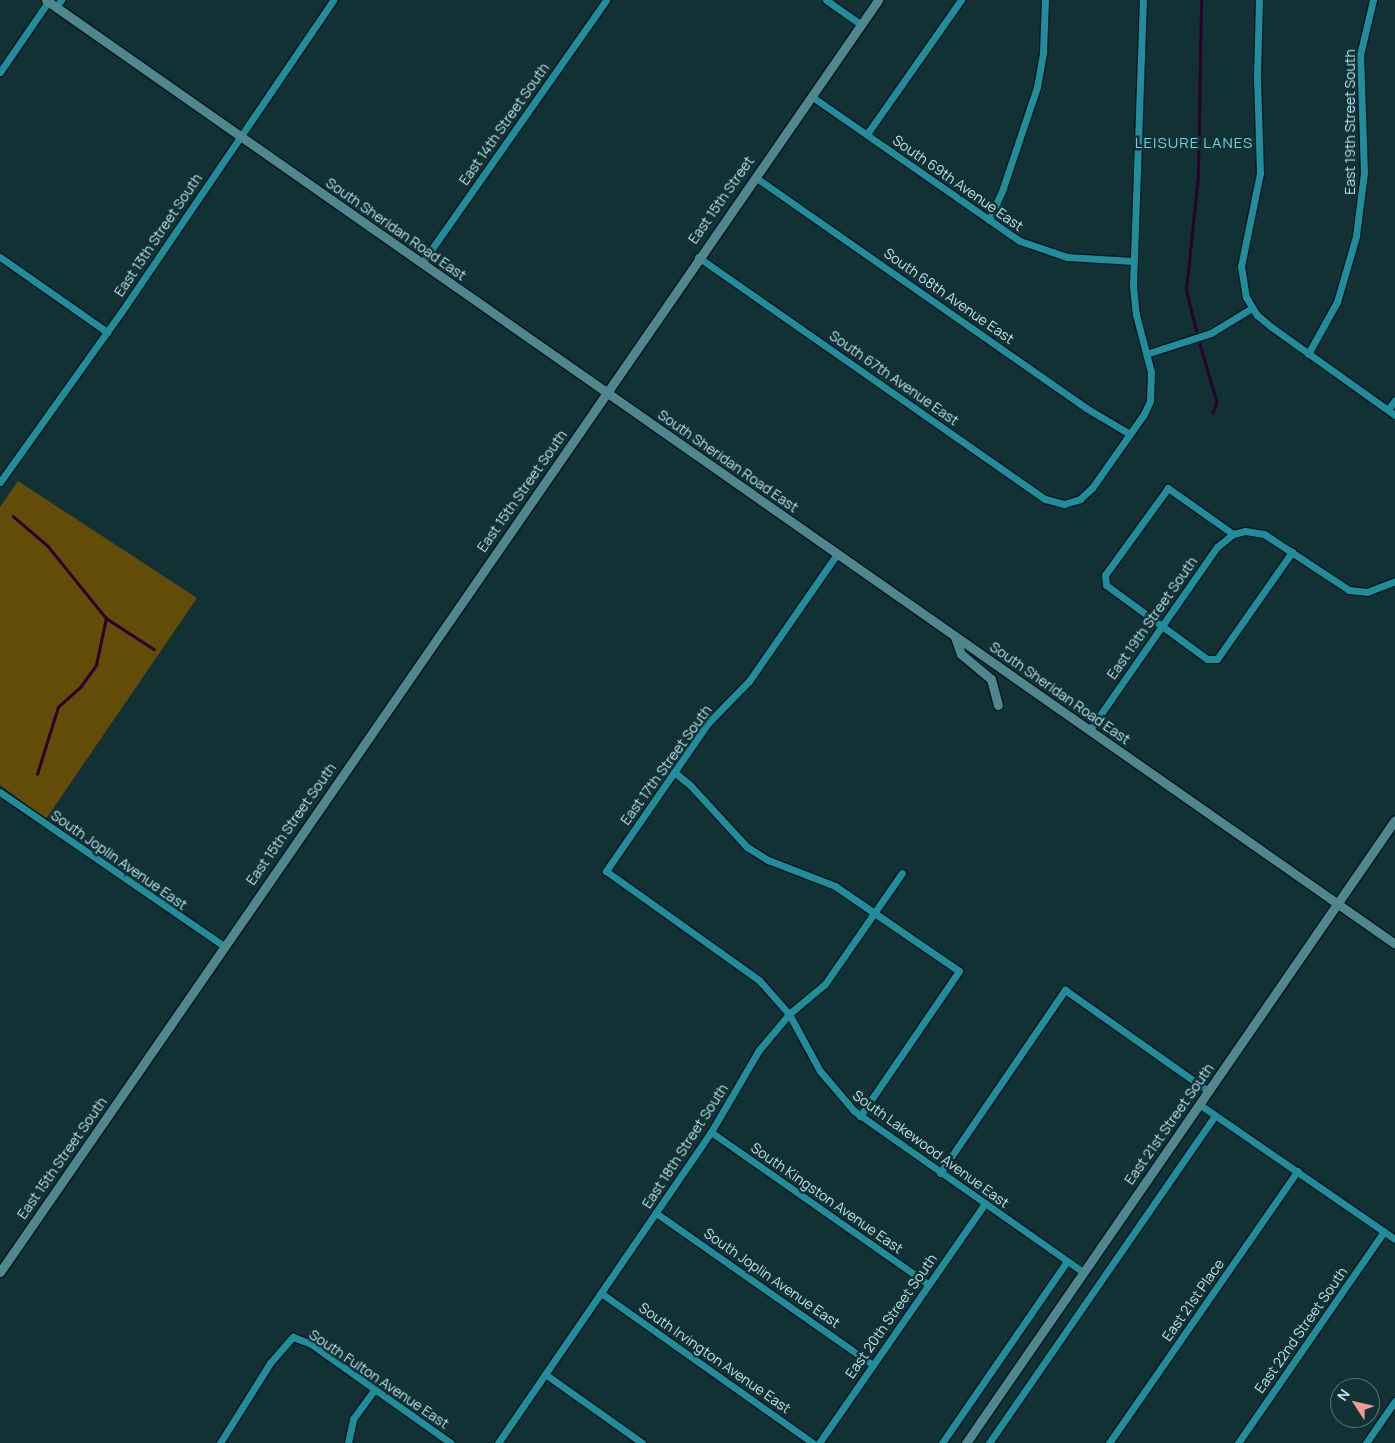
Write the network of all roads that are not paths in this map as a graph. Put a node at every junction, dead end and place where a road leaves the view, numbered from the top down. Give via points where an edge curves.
1 (333, 0) edge
2 (606, 0) edge
3 (826, 0) edge
4 (878, 0) edge
5 (961, 0) edge
6 (1045, 0) edge
7 (1143, 0) edge
8 (1259, 0) edge
9 (1373, 0) edge
10 (53, 2) edge
11 (860, 24) junction
12 (0, 72) edge
13 (811, 96) junction
14 (867, 134) junction
15 (239, 135) junction
16 (755, 177) junction
17 (988, 220) junction
18 (0, 257) edge
19 (698, 257) junction
20 (1133, 261) junction
21 (422, 263) junction
22 (1252, 308) junction
23 (107, 332) junction
24 (1146, 354) junction
25 (1308, 354) junction
26 (606, 392) junction
27 (1395, 400) edge
28 (1388, 410) junction
29 (1395, 415) edge
30 (1130, 434) junction
31 (0, 482) edge
32 (1233, 534) junction
33 (1292, 552) junction
34 (837, 554) junction
35 (1395, 581) edge
36 (1162, 627) junction
37 (955, 636) junction
38 (998, 705) dead end
39 (1089, 731) junction
40 (674, 772) junction
41 (0, 792) edge
42 (1395, 820) edge
43 (606, 871) joint
44 (902, 873) dead end
45 (1337, 904) junction
46 (875, 913) junction
47 (1395, 944) edge
48 (224, 946) junction
49 (789, 1014) junction
50 (1208, 1091) junction
51 (1199, 1104) junction
52 (1215, 1115) junction
53 (860, 1116) junction
54 (712, 1132) junction
55 (1297, 1171) junction
56 (940, 1173) junction
57 (985, 1204) junction
58 (656, 1213) junction
59 (1384, 1231) junction
60 (1395, 1239) edge
61 (1067, 1261) junction
62 (0, 1272) edge
63 (1083, 1272) junction
64 (928, 1284) junction
65 (601, 1293) junction
66 (873, 1364) junction
67 (544, 1374) junction
68 (374, 1390) junction
69 (1395, 1401) edge
70 (348, 1442) edge
71 (968, 1442) edge
72 (220, 1443) edge
73 (451, 1443) edge
74 (498, 1443) edge
75 (642, 1443) edge
76 (814, 1443) edge
77 (819, 1443) edge
78 (942, 1443) edge
79 (989, 1443) edge
80 (1109, 1443) edge
81 (1238, 1443) edge
82 (1366, 1443) edge

1 - 15 street, East 13th Street South
2 - 21 street, East 14th Street South
3 - 11 street
4 - 11 main road
5 - 14 street
6 - 17 street via 1043,52 1037,87 1004,188
7 - 20 street
8 - 22 street via 1256,78 1260,173 1240,275
9 - 25 street, East 19th Street South via 1360,54 1364,173 1358,227 1337,302
10 - 12 street
10 - 15 main road, South Sheridan Road East
11 - 13 main road, East 15th Street
13 - 14 street, South 69th Avenue East
13 - 16 main road, East 15th Street
14 - 17 street, South 69th Avenue East
15 - 21 main road, South Sheridan Road East
15 - 23 street, East 13th Street South
16 - 19 main road, East 15th Street
16 - 30 street, South 68th Avenue East via 1086,408
17 - 20 street, South 69th Avenue East via 1020,241 1052,253 1086,260
18 - 23 street
19 - 26 main road, East 15th Street
19 - 30 street, South 67th Avenue East via 1046,499 1064,504 1080,499 1092,488
20 - 24 street via 1136,315
21 - 26 main road, South Sheridan Road East
22 - 24 street via 1211,333
22 - 25 street via 1265,323
23 - 31 street, East 13th Street South
24 - 30 street via 1151,372 1150,401
25 - 28 street
26 - 34 main road, South Sheridan Road East
26 - 48 main road, East 15th Street South
27 - 28 street
28 - 29 street
32 - 33 street, East 19th Street South via 1244,531 1264,534
32 - 36 street, East 19th Street South via 1217,547
32 - 36 street via 1171,489 1164,490 1104,580 1106,585
33 - 35 street via 1349,590 1368,592
33 - 36 street via 1217,659 1207,659
34 - 37 main road, South Sheridan Road East
34 - 40 street, East 17th Street South via 749,681 708,722
36 - 39 street, East 19th Street South
37 - 38 main road via 961,654 990,679
37 - 39 main road, South Sheridan Road East
39 - 45 main road, South Sheridan Road East
40 - 43 street, East 17th Street South
40 - 46 street via 747,847 768,860 835,886
41 - 48 street, South Joplin Avenue East
42 - 45 main road, East 21st Street South
43 - 49 street, South Lakewood Avenue East via 745,969
44 - 46 street, East 18th Street South
45 - 47 main road, South Sheridan Road East
45 - 50 main road, East 21st Street South
46 - 49 street, East 18th Street South via 825,984
46 - 53 street via 959,972
48 - 62 main road, East 15th Street South
49 - 53 street, South Lakewood Avenue East via 820,1071
49 - 54 street, East 18th Street South via 759,1050
50 - 51 main road, East 21st Street South
50 - 56 street via 1065,990
51 - 52 street
51 - 63 main road, East 21st Street South
52 - 55 street
52 - 79 street
53 - 56 street, South Lakewood Avenue East
54 - 58 street, East 18th Street South
54 - 64 street, South Kingston Avenue East
55 - 59 street
55 - 80 street, East 21st Place
56 - 57 street, South Lakewood Avenue East
57 - 61 street, South Lakewood Avenue East
57 - 64 street, East 20th Street South
58 - 65 street, East 18th Street South
58 - 66 street, South Joplin Avenue East
59 - 60 street
59 - 81 street, East 22nd Street South
61 - 63 street, South Lakewood Avenue East
61 - 78 street
63 - 71 main road, East 21st Street South
64 - 66 street, East 20th Street South
65 - 67 street, East 18th Street South
65 - 76 street, South Irvington Avenue East
66 - 77 street, East 20th Street South
67 - 74 street, East 18th Street South
67 - 75 street
68 - 70 street via 353,1420
68 - 72 street, South Fulton Avenue East via 311,1344 293,1337 270,1363
68 - 73 street, South Fulton Avenue East
69 - 82 street

